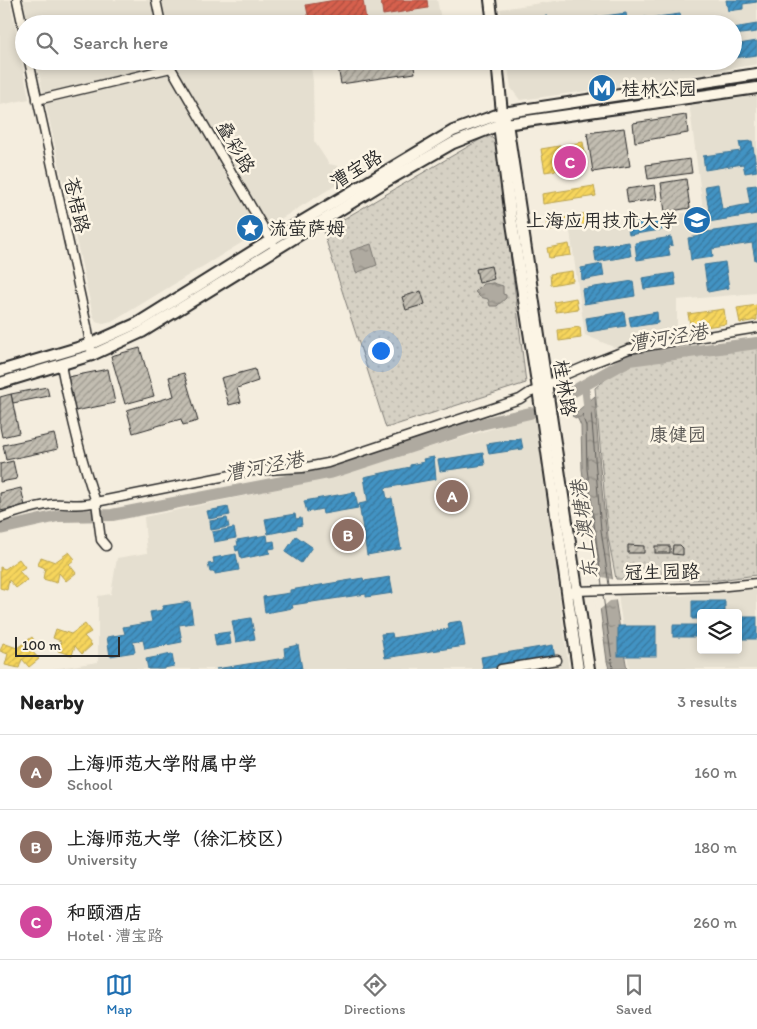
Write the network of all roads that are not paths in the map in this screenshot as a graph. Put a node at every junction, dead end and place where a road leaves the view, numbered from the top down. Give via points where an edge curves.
1 (18, 0) edge
2 (156, 0) edge
3 (490, 0) edge
4 (21, 15) edge
5 (159, 15) edge
6 (492, 15) edge
7 (31, 70) edge
8 (148, 70) edge
9 (173, 70) edge
10 (498, 70) edge
11 (757, 74) edge
12 (757, 88) edge
13 (37, 100) junction
14 (503, 120) junction
15 (274, 245) junction
16 (757, 328) edge
17 (91, 344) junction
18 (92, 355) junction
19 (61, 365) junction
20 (0, 371) edge
21 (0, 383) edge
22 (543, 388) junction
23 (96, 502) junction
24 (0, 518) edge
25 (104, 543) dead end
26 (757, 583) edge
27 (578, 590) junction
28 (567, 591) junction
29 (557, 660) dead end
30 (501, 669) edge
31 (578, 669) edge
32 (589, 669) edge

1 - 4 street
2 - 5 street
3 - 6 main road
7 - 13 street, 苍梧路
8 - 13 street
9 - 15 street, 叠彩路
10 - 14 main road, 桂林路
11 - 14 main road, 漕宝路
12 - 14 main road, 漕宝路
13 - 17 street, 苍梧路
14 - 15 main road, 漕宝路 via 453,131
14 - 22 main road, 桂林路 via 511,217
15 - 17 main road, 漕宝路 via 138,324
15 - 18 main road, 漕宝路 via 142,332
16 - 22 street via 629,349 576,370
17 - 18 street, 苍梧路
17 - 20 main road, 漕宝路
18 - 19 main road, 漕宝路
19 - 21 main road, 漕宝路
19 - 23 street via 71,418
22 - 23 street via 520,399 328,463 251,471
22 - 27 main road, 桂林路
22 - 28 main road, 桂林路
23 - 24 street via 84,506 45,505
23 - 25 street
26 - 27 street, 冠生园路
27 - 28 street, 冠生园路
27 - 32 main road, 桂林路
28 - 31 main road, 桂林路
29 - 30 street

